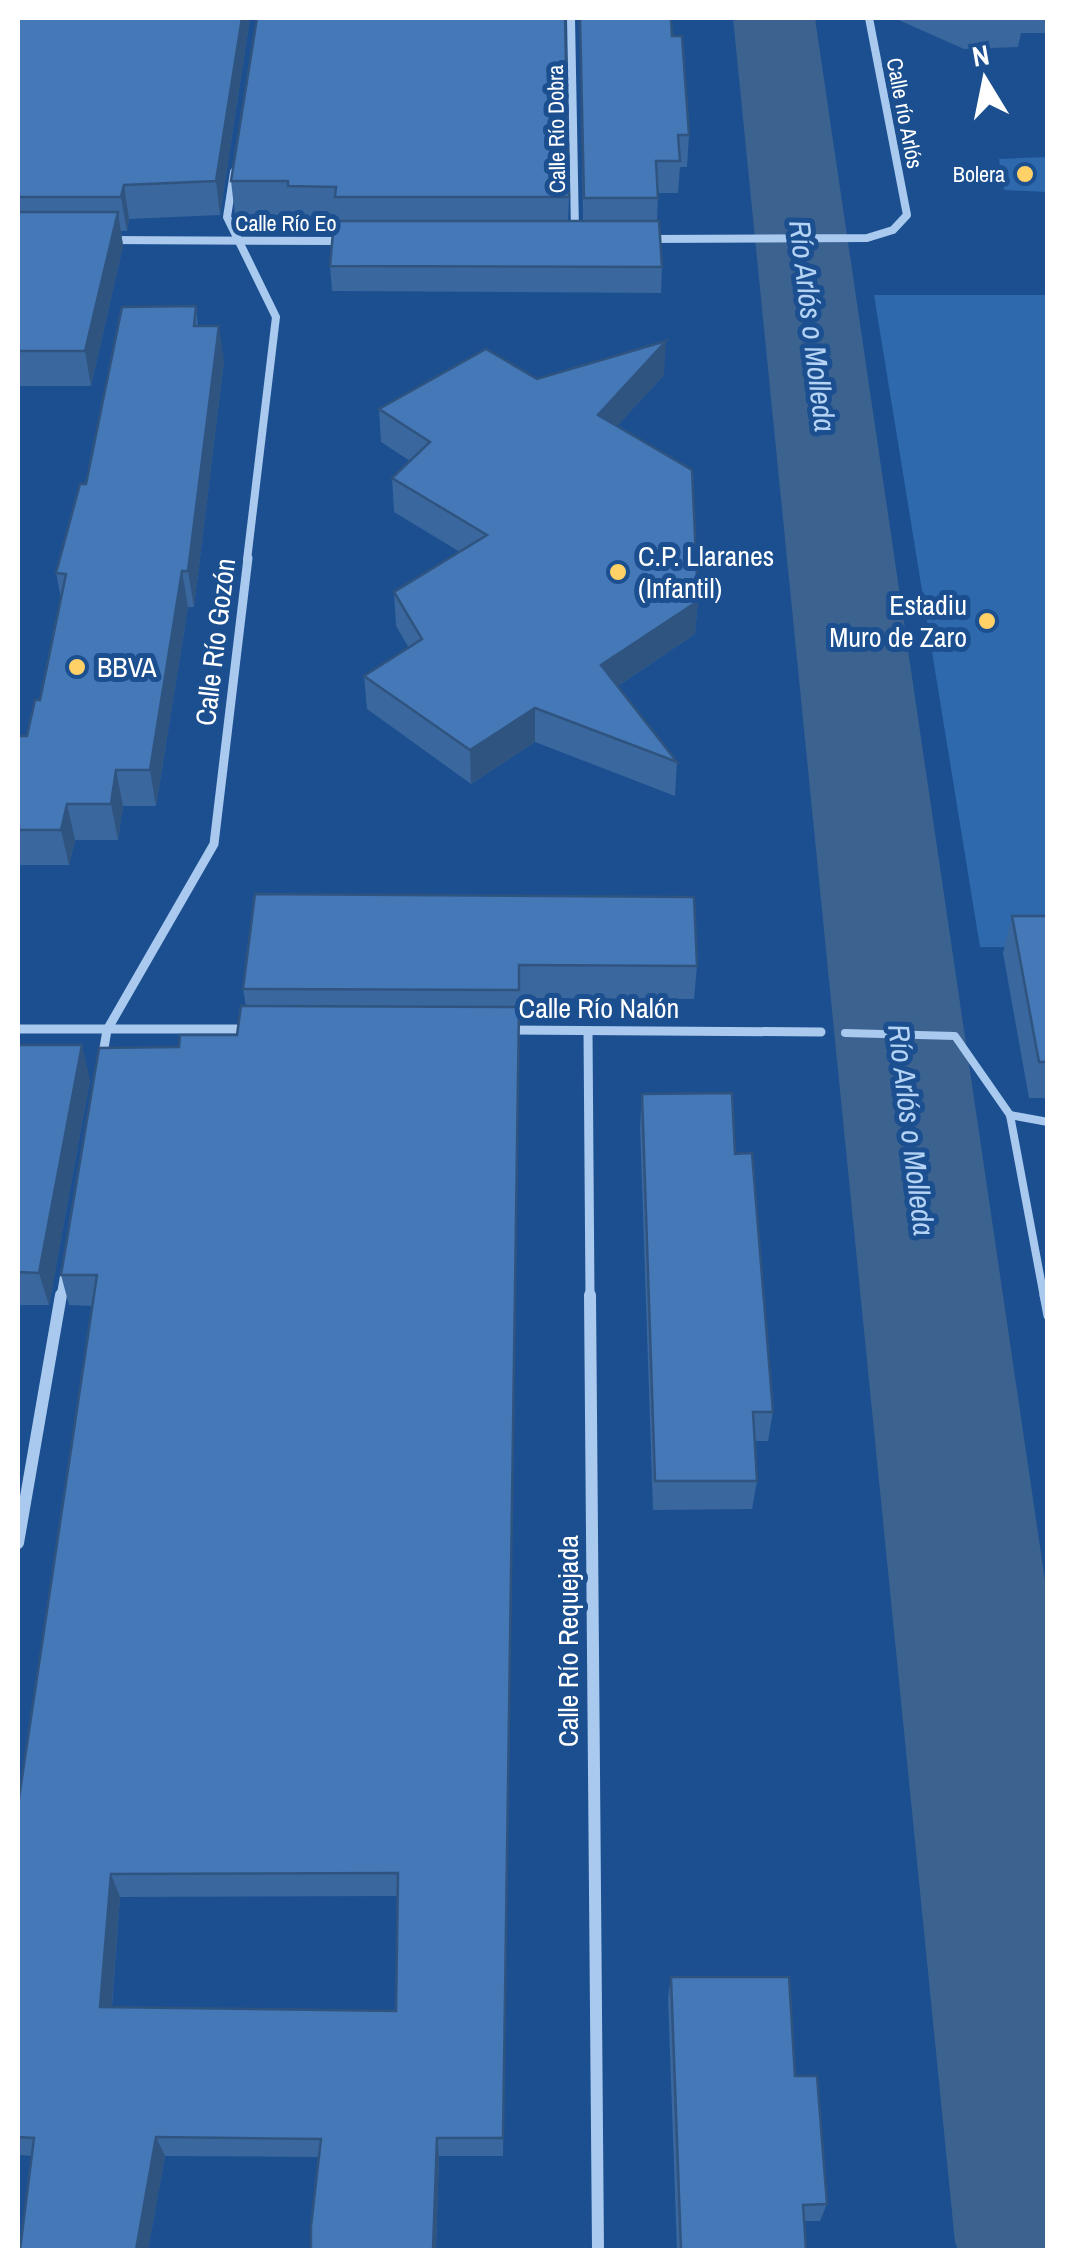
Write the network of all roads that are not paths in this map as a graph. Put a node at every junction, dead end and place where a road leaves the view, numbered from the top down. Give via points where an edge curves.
1 (572, 18) edge
2 (868, 18) edge
3 (235, 163) edge
4 (576, 239) edge
5 (630, 239) edge
6 (91, 240) edge
7 (238, 241) junction
8 (345, 241) edge
9 (18, 1028) edge
10 (107, 1030) junction
11 (272, 1030) edge
12 (489, 1030) edge
13 (588, 1031) junction
14 (821, 1032) dead end
15 (845, 1033) dead end
16 (100, 1070) edge
17 (1010, 1115) junction
18 (1048, 1122) edge
19 (66, 1264) edge
20 (1048, 1316) edge
21 (18, 1543) edge
22 (598, 2250) edge

1 - 4 street, Calle Río Dobra
2 - 5 street, Calle río Arlós via 907,214 893,230 867,238
3 - 7 street, Calle Río Gozón via 226,217
6 - 7 street, Calle Río Eo
7 - 8 street, Calle Río Eo
7 - 10 street, Calle Río Gozón via 276,317 214,844
9 - 10 street
10 - 11 street
10 - 16 street, Calle Río Gozón
12 - 13 street, Calle Río Nalón
13 - 14 street, Calle Río Nalón
13 - 22 street, Calle Río Requejada
15 - 17 lane via 954,1036
17 - 18 lane
17 - 20 lane
19 - 21 street

